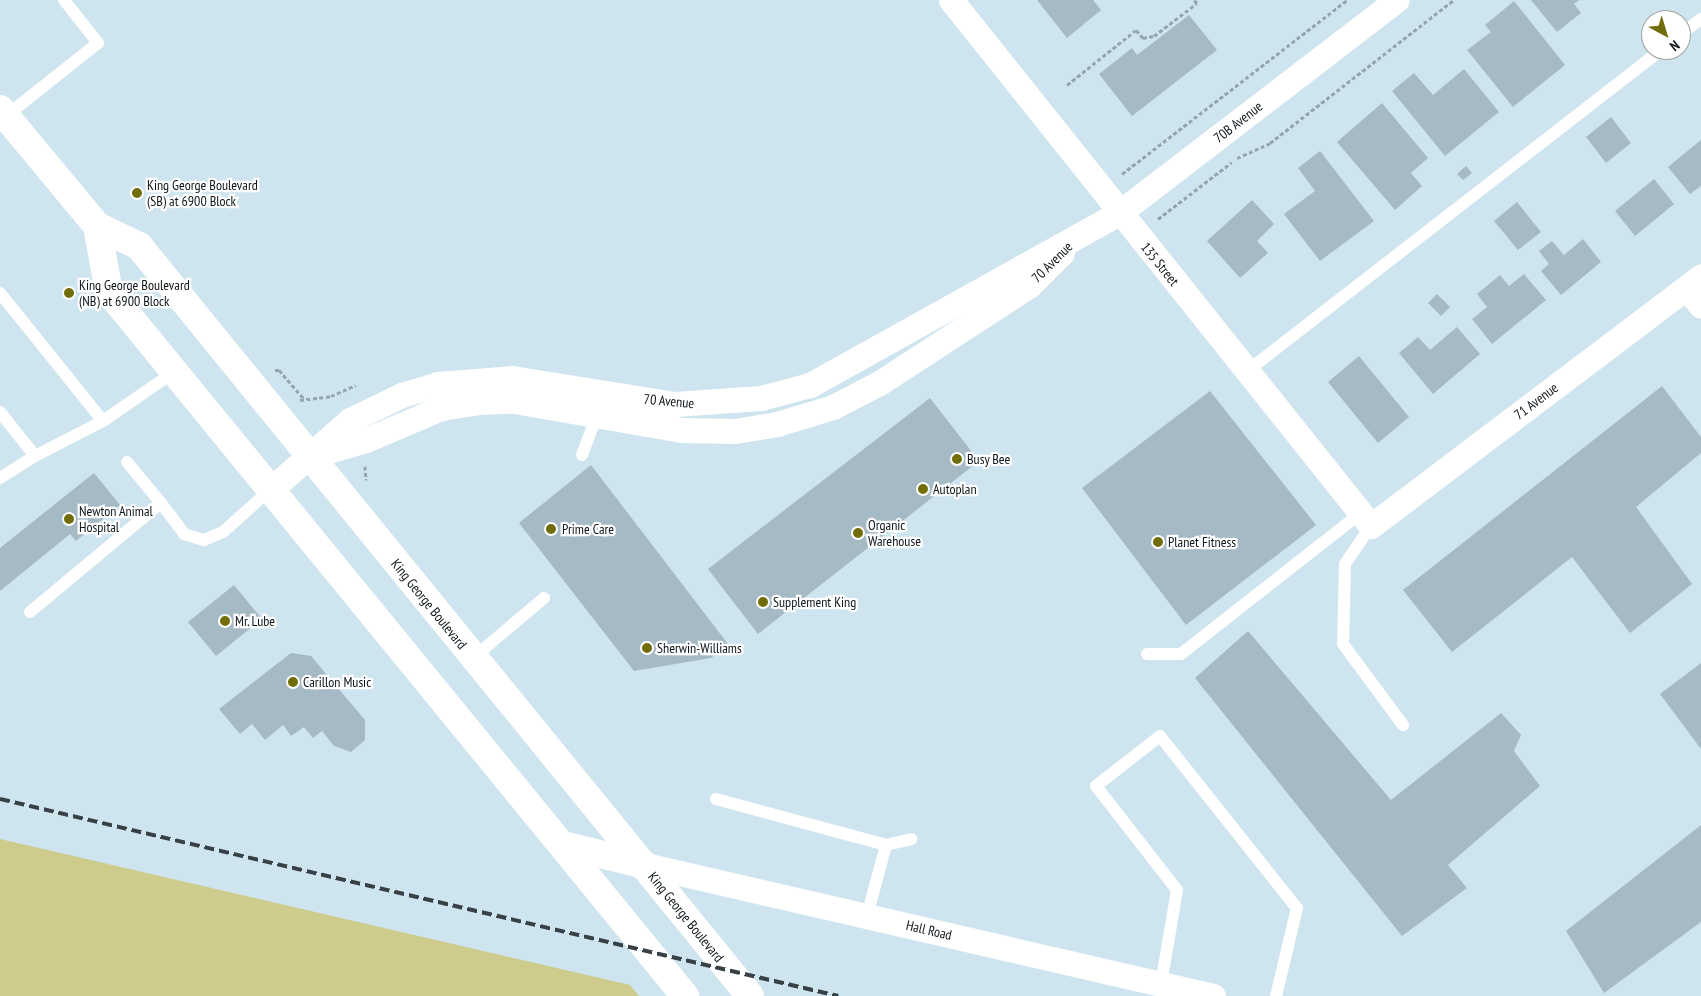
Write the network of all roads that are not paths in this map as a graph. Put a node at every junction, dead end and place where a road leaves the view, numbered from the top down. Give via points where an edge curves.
1 (64, 0) edge
2 (951, 0) edge
3 (1397, 0) edge
4 (1648, 60) edge
5 (3, 113) edge
6 (1119, 213) junction
7 (98, 226) junction
8 (1076, 239) junction
9 (1696, 290) edge
10 (0, 292) edge
11 (174, 372) junction
12 (1246, 372) junction
13 (0, 412) edge
14 (597, 416) junction
15 (103, 421) junction
16 (582, 455) dead end
17 (35, 456) junction
18 (308, 457) junction
19 (127, 462) dead end
20 (0, 478) edge
21 (270, 490) junction
22 (161, 503) junction
23 (1366, 520) junction
24 (544, 598) dead end
25 (30, 612) dead end
26 (1147, 654) dead end
27 (473, 658) junction
28 (1403, 725) dead end
29 (716, 798) dead end
30 (911, 839) dead end
31 (563, 845) junction
32 (886, 846) junction
33 (645, 865) junction
34 (867, 916) junction
35 (1160, 984) junction
36 (685, 996) edge
37 (750, 996) edge
38 (1213, 996) edge
39 (1276, 996) edge

1 - 5 lane via 98,43
2 - 6 street, 135 Street
3 - 6 street, 70B Avenue
4 - 12 lane
5 - 7 main road, King George Boulevard
6 - 8 street, 70B Avenue
6 - 12 street, 135 Street
7 - 11 main road via 108,292
7 - 18 main road, King George Boulevard via 139,246
8 - 14 street, 70 Avenue via 1030,285 881,382 833,407 735,431 682,430
8 - 18 street, 70 Avenue via 810,385 761,398 675,404 512,378 438,384 362,413
9 - 23 street, 71 Avenue
10 - 15 lane
11 - 15 lane
11 - 21 main road
12 - 23 street, 135 Street
13 - 17 lane
14 - 16 lane
14 - 18 street, 70 Avenue via 514,401 477,402 441,408 366,440
15 - 17 lane
17 - 20 lane
18 - 21 street, 70 Avenue
18 - 27 main road, King George Boulevard
19 - 22 lane
21 - 22 lane via 223,532 204,540 184,534
21 - 31 main road
22 - 25 lane
23 - 26 lane via 1181,654
23 - 28 lane via 1344,564 1343,644
24 - 27 lane
27 - 33 main road, King George Boulevard
29 - 32 lane
30 - 32 lane
31 - 33 main road
31 - 36 main road
32 - 34 lane
33 - 34 street, Hall Road
33 - 37 main road, King George Boulevard
34 - 35 street, Hall Road
35 - 38 street, Hall Road
35 - 39 lane via 1177,890 1096,786 1160,736 1297,908

